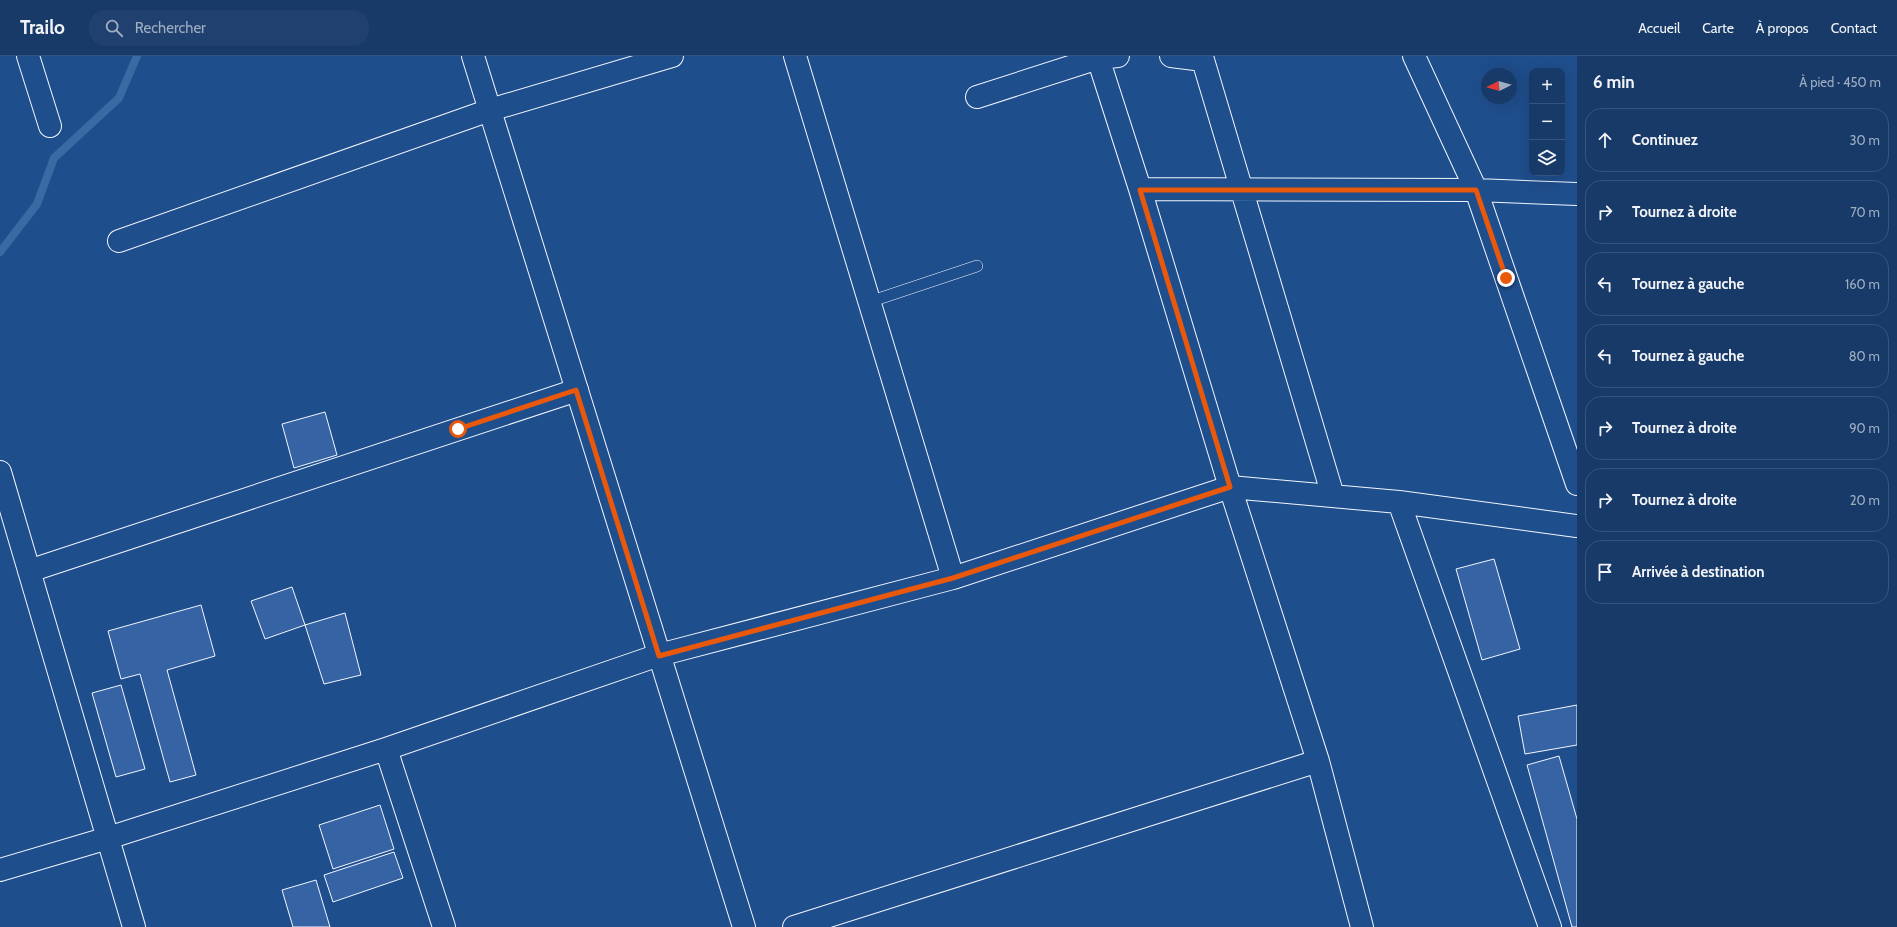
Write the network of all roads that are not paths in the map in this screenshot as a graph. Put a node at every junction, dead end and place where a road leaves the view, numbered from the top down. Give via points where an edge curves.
1 (28, 56) edge
2 (473, 56) edge
3 (672, 56) edge
4 (795, 56) edge
5 (1172, 56) edge
6 (1414, 56) edge
7 (1108, 57) edge
8 (977, 97) dead end
9 (490, 110) junction
10 (50, 126) dead end
11 (1140, 190) junction
12 (1243, 190) junction
13 (1476, 190) junction
14 (1577, 194) edge
15 (119, 241) dead end
16 (978, 266) dead end
17 (869, 302) junction
18 (576, 390) junction
19 (0, 472) edge
20 (1577, 484) edge
21 (1230, 487) junction
22 (1333, 496) junction
23 (1399, 502) junction
24 (1577, 526) edge
25 (29, 571) junction
26 (953, 578) junction
27 (659, 656) junction
28 (386, 749) junction
29 (1318, 761) junction
30 (108, 838) junction
31 (0, 870) edge
32 (134, 927) edge
33 (444, 927) edge
34 (744, 927) edge
35 (794, 927) edge
36 (1362, 927) edge
37 (1550, 927) edge

1 - 10 street
2 - 9 street
3 - 9 street
4 - 17 street
5 - 12 street via 1203,60
6 - 13 street
7 - 8 street
7 - 11 street
9 - 15 street
9 - 18 street
11 - 12 street
11 - 21 street
12 - 13 street
12 - 22 street
13 - 14 street
13 - 20 street
16 - 17 lane
17 - 26 street
18 - 25 street
18 - 27 street
19 - 25 street
21 - 22 street
21 - 26 street
21 - 29 street
22 - 23 street
23 - 24 street
23 - 37 street
25 - 30 street
26 - 27 street
27 - 28 street
27 - 34 street
28 - 30 street
28 - 33 street
29 - 35 street
29 - 36 street
30 - 31 street
30 - 32 street

